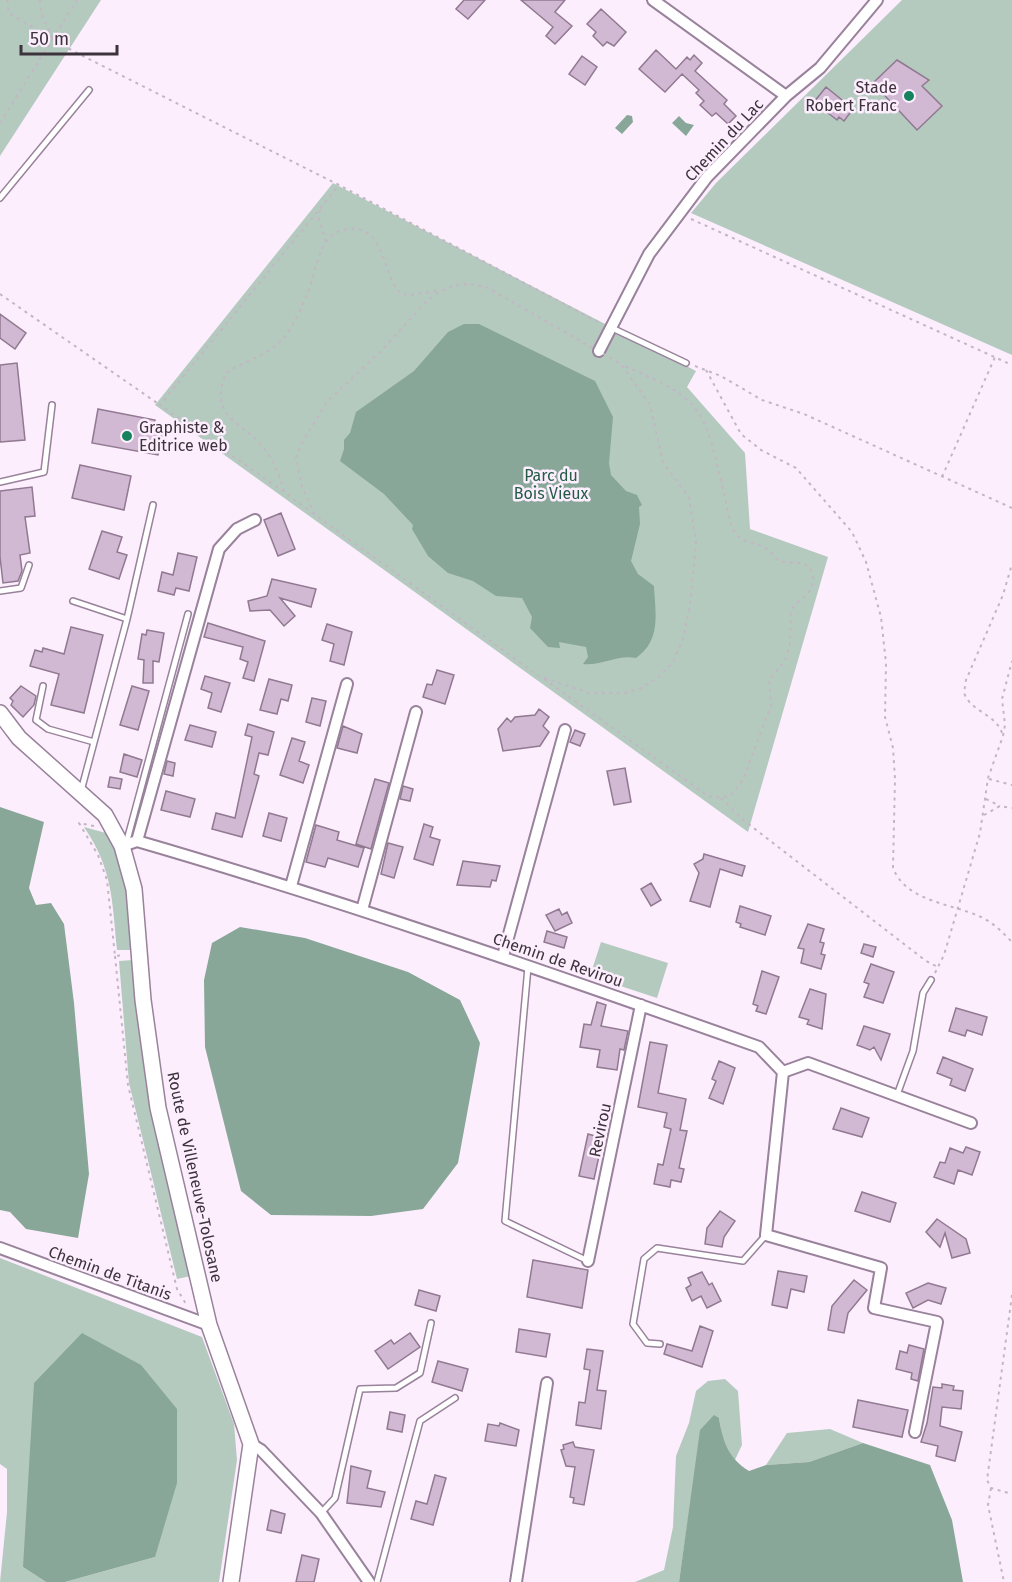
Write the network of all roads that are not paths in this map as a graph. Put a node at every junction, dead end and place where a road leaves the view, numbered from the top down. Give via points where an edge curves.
1 (653, 0) edge
2 (877, 0) edge
3 (89, 90) dead end
4 (786, 96) junction
5 (0, 198) edge
6 (612, 328) junction
7 (599, 351) road end
8 (686, 363) road end
9 (52, 405) dead end
10 (0, 482) edge
11 (153, 505) dead end
12 (255, 520) dead end
13 (29, 565) dead end
14 (0, 591) edge
15 (73, 601) dead end
16 (188, 614) dead end
17 (127, 619) junction
18 (346, 684) dead end
19 (43, 686) dead end
20 (416, 712) dead end
21 (0, 713) edge
22 (565, 730) dead end
23 (94, 742) junction
24 (80, 792) junction
25 (128, 844) junction
26 (291, 886) junction
27 (362, 910) junction
28 (503, 956) junction
29 (528, 965) junction
30 (931, 980) road end
31 (641, 1005) junction
32 (783, 1072) junction
33 (897, 1097) junction
34 (971, 1123) dead end
35 (766, 1235) junction
36 (0, 1248) edge
37 (588, 1261) joint
38 (202, 1323) junction
39 (431, 1323) dead end
40 (660, 1344) dead end
41 (547, 1383) dead end
42 (455, 1398) dead end
43 (915, 1432) dead end
44 (251, 1444) junction
45 (321, 1513) junction
46 (231, 1582) edge
47 (369, 1582) edge
48 (377, 1582) edge
49 (516, 1582) edge

1 - 4 street
2 - 4 street, Chemin du Lac via 820,68
3 - 5 lane
4 - 6 street, Chemin du Lac via 707,177 649,254
6 - 7 street, Chemin du Lac
6 - 8 lane
9 - 10 lane via 44,472
11 - 17 lane
12 - 25 street via 237,529 219,549
13 - 14 lane via 21,588
15 - 17 lane
16 - 25 lane
17 - 23 lane
18 - 26 street
19 - 23 lane via 36,720 48,729
20 - 27 street
21 - 24 street, Route de Villeneuve-Tolosane via 19,738
22 - 28 street
23 - 24 lane
24 - 25 street, Route de Villeneuve-Tolosane
25 - 26 street, Chemin de Revirou
25 - 38 street, Route de Villeneuve-Tolosane via 158,1108
26 - 27 street, Chemin de Revirou
27 - 28 street, Chemin de Revirou
28 - 29 street, Chemin de Revirou
29 - 31 street, Chemin de Revirou
29 - 37 lane via 505,1221
30 - 33 lane via 923,993 913,1051
31 - 32 street, Chemin de Revirou via 759,1047
31 - 37 street, Revirou
32 - 33 street via 808,1063
32 - 35 street
33 - 34 street
35 - 40 lane via 743,1261 657,1248 644,1259 633,1324 647,1343
35 - 43 street via 881,1268 874,1308 937,1322
36 - 38 street, Chemin de Titanis
38 - 44 street, Route de Villeneuve-Tolosane
39 - 45 lane via 420,1373 396,1388 360,1389 335,1498
41 - 49 street
42 - 48 lane via 420,1421
44 - 45 street
44 - 46 street, Route de Villeneuve-Tolosane
45 - 47 street

